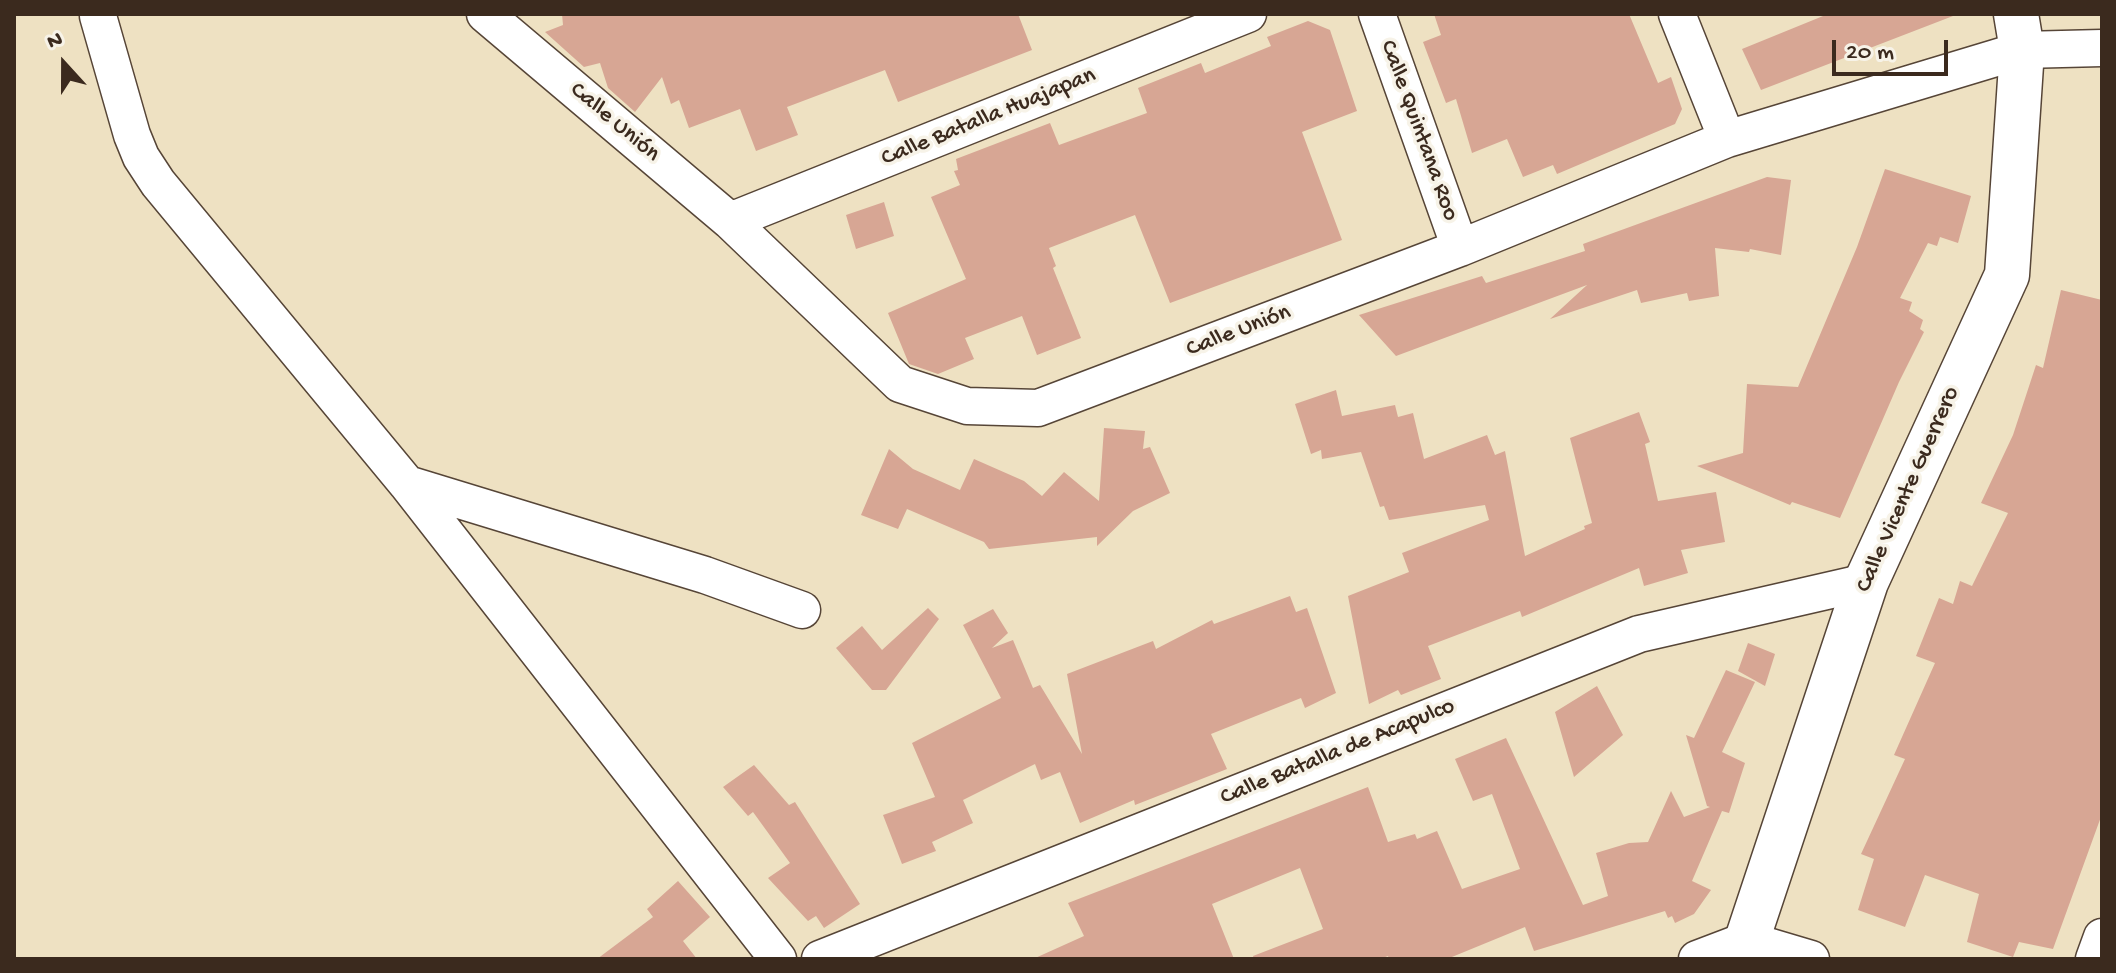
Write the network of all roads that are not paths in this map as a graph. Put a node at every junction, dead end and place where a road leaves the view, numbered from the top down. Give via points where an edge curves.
1 (485, 14) edge
2 (1248, 14) edge
3 (1377, 14) edge
4 (1677, 14) edge
5 (98, 16) dead end
6 (2019, 32) edge
7 (2102, 48) edge
8 (1727, 139) junction
9 (730, 221) junction
10 (1460, 248) junction
11 (407, 484) junction
12 (1866, 582) junction
13 (802, 610) dead end
14 (2102, 937) edge
15 (1745, 950) edge
16 (778, 959) edge
17 (820, 959) edge
18 (1697, 959) edge
19 (1811, 959) edge
20 (2094, 959) edge

1 - 9 street, Calle Unión
2 - 9 street, Calle Batalla Huajapan
3 - 10 street, Calle Quintana Roo
4 - 8 street
5 - 11 street via 141,157 158,183
6 - 7 street, Calle Unión
6 - 8 street, Calle Unión
6 - 12 street, Calle Vicente Guerrero via 2007,275
8 - 10 street, Calle Unión
9 - 10 street, Calle Unión via 900,384 967,406 1038,408
11 - 13 street
11 - 16 street
12 - 15 street, Calle Vicente Guerrero
12 - 17 street, Calle Batalla de Acapulco via 1639,634
14 - 20 street
15 - 18 street
15 - 19 street

